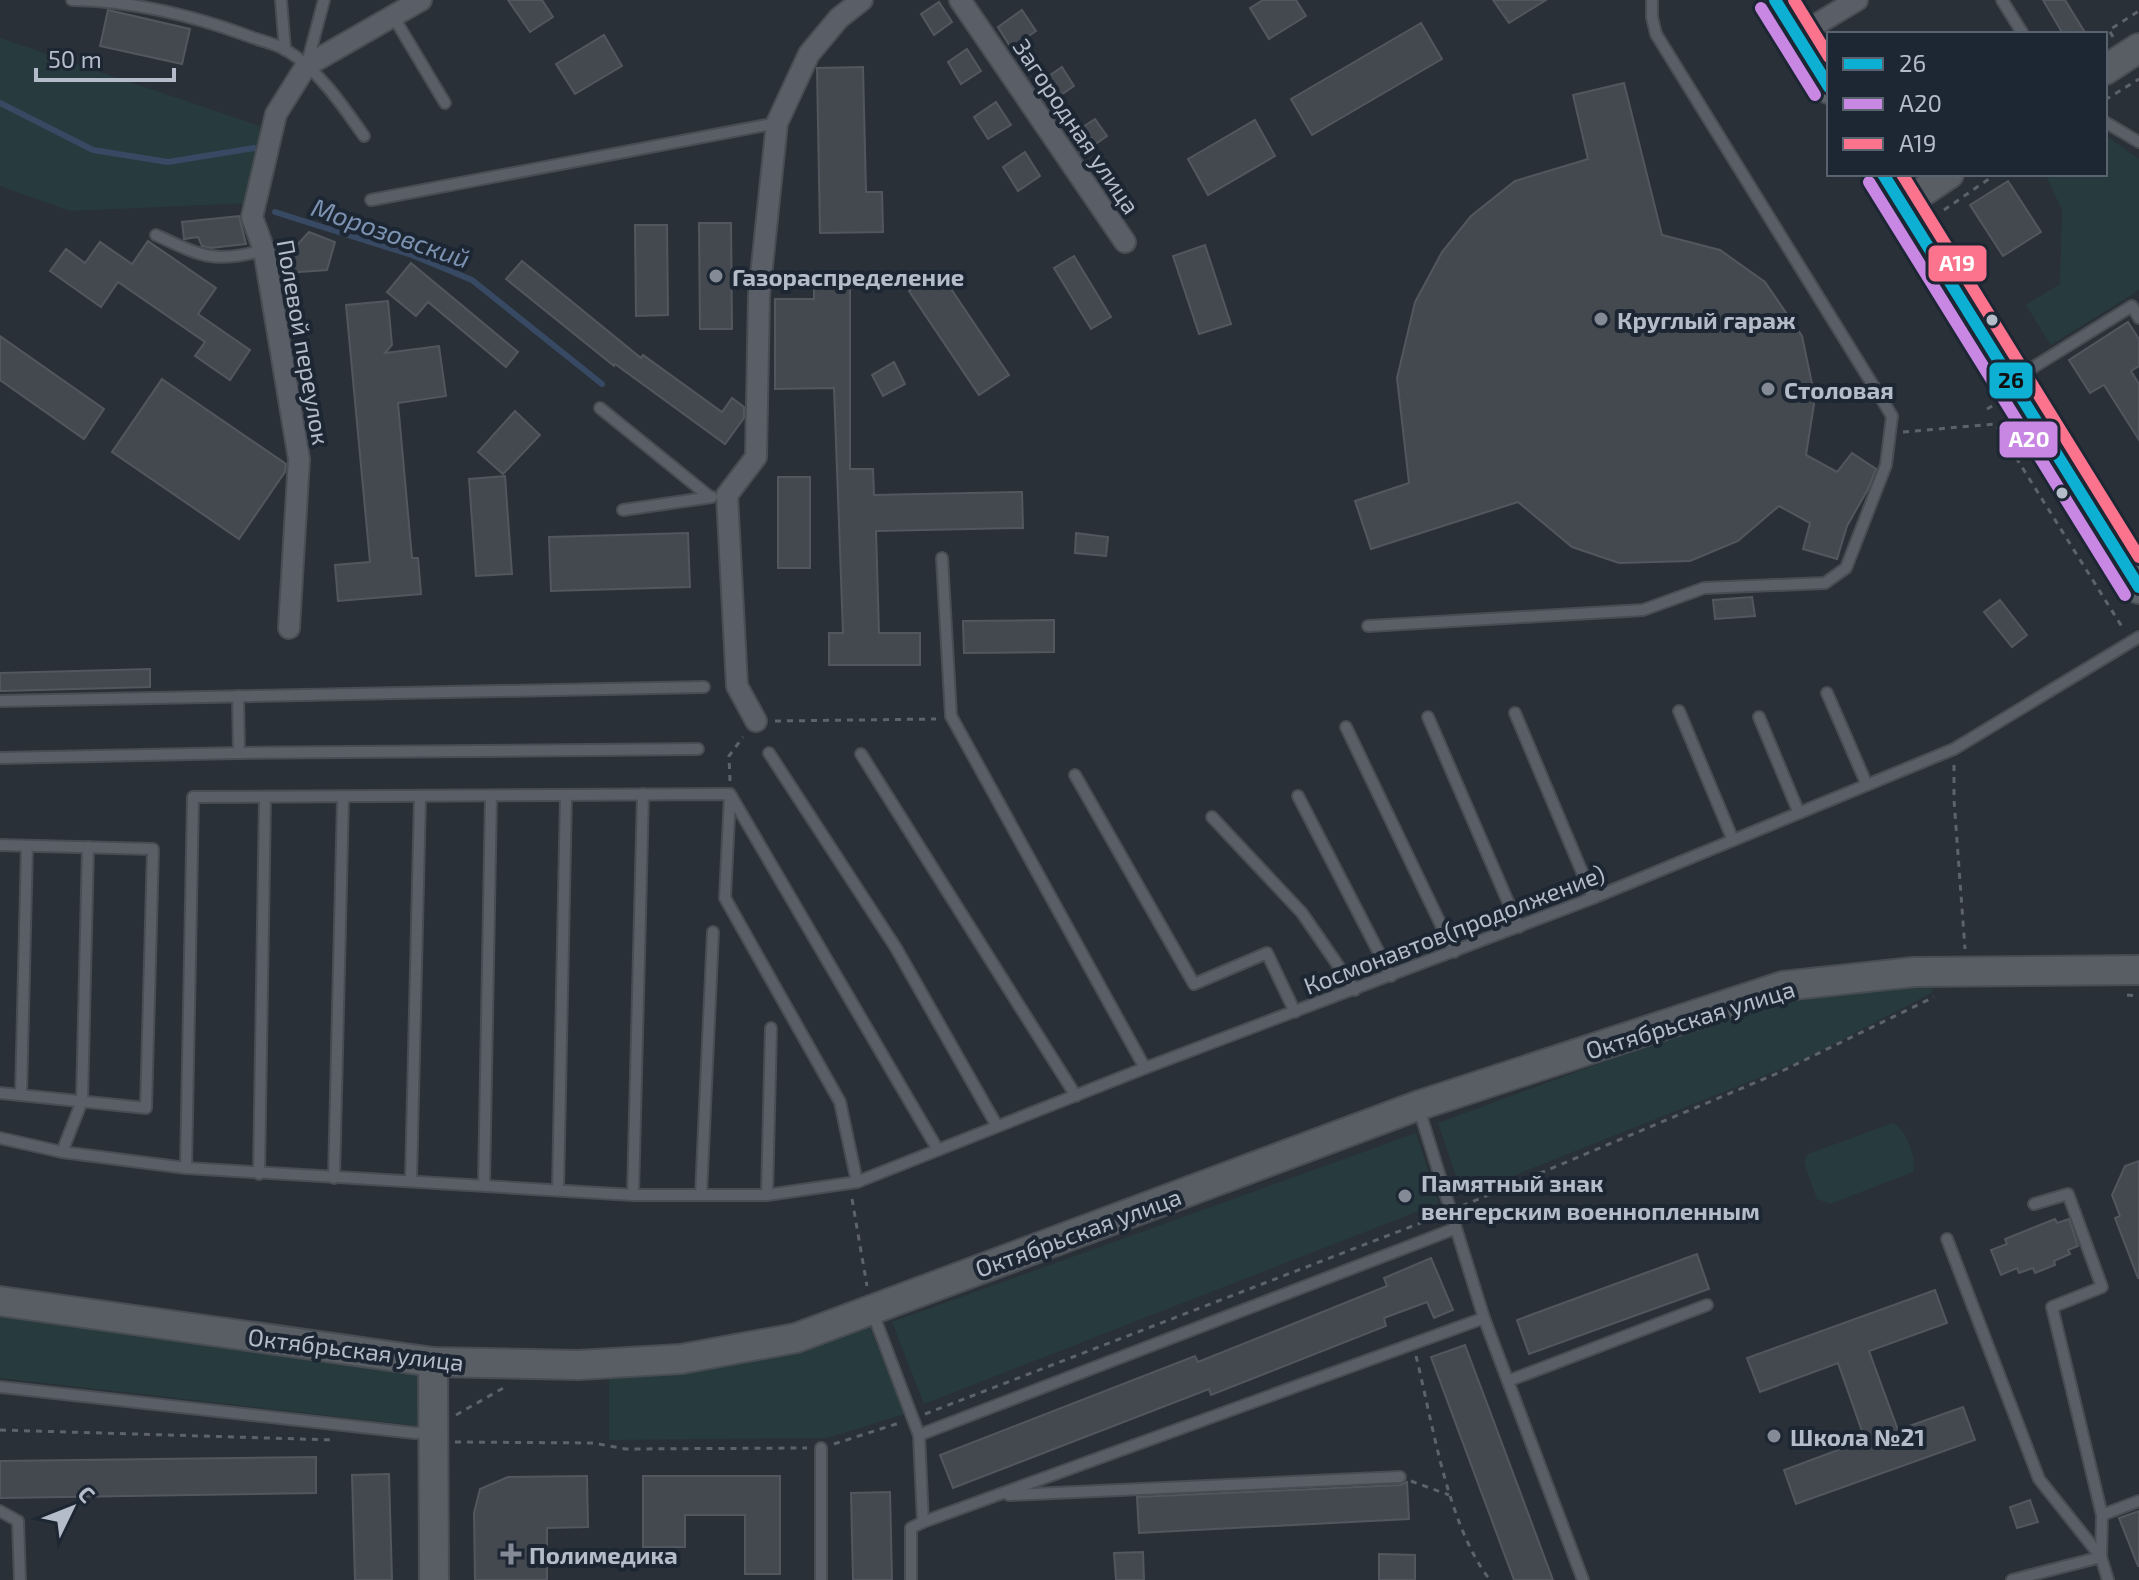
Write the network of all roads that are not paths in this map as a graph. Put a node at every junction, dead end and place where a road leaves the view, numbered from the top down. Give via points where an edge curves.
1 (72, 0) edge
2 (281, 0) edge
3 (324, 0) edge
4 (421, 0) edge
5 (862, 0) edge
6 (960, 0) edge
7 (1652, 0) edge
8 (1775, 0) edge
9 (2002, 0) edge
10 (1852, 1) edge
11 (393, 16) junction
12 (2022, 32) edge
13 (1797, 36) junction
14 (2139, 48) edge
15 (285, 50) junction
16 (306, 66) junction
17 (2107, 69) edge
18 (1827, 84) edge
19 (445, 103) dead end
20 (777, 123) junction
21 (2107, 123) edge
22 (364, 136) dead end
23 (2139, 142) edge
24 (1884, 176) edge
25 (1946, 176) edge
26 (371, 200) dead end
27 (1903, 205) junction
28 (156, 235) dead end
29 (1125, 242) dead end
30 (264, 250) junction
31 (2139, 318) edge
32 (2011, 381) junction
33 (600, 408) dead end
34 (718, 496) junction
35 (623, 510) dead end
36 (942, 558) dead end
37 (2139, 587) edge
38 (1368, 626) dead end
39 (289, 628) dead end
40 (2139, 637) edge
41 (704, 687) dead end
42 (1827, 693) dead end
43 (238, 696) junction
44 (0, 701) edge
45 (1679, 711) dead end
46 (1515, 713) dead end
47 (1428, 717) dead end
48 (1759, 717) dead end
49 (756, 721) road end
50 (1346, 727) dead end
51 (698, 749) dead end
52 (239, 753) junction
53 (769, 753) dead end
54 (861, 754) dead end
55 (0, 758) edge
56 (1075, 775) dead end
57 (1867, 785) junction
58 (643, 794) junction
59 (730, 794) junction
60 (491, 796) junction
61 (566, 796) junction
62 (1298, 796) dead end
63 (420, 797) junction
64 (265, 798) junction
65 (343, 798) junction
66 (1799, 813) junction
67 (1212, 817) dead end
68 (1733, 840) junction
69 (0, 845) edge
70 (27, 846) junction
71 (88, 847) junction
72 (1593, 898) junction
73 (1519, 927) junction
74 (713, 932) dead end
75 (1454, 952) junction
76 (2139, 954) edge
77 (2085, 969) junction
78 (2139, 970) edge
79 (1391, 976) junction
80 (1355, 990) junction
81 (1295, 1012) junction
82 (771, 1028) dead end
83 (1145, 1068) junction
84 (0, 1093) edge
85 (21, 1095) junction
86 (1076, 1096) junction
87 (82, 1101) junction
88 (1417, 1106) junction
89 (997, 1126) junction
90 (0, 1138) edge
91 (938, 1150) junction
92 (62, 1152) junction
93 (186, 1168) junction
94 (259, 1174) junction
95 (334, 1178) junction
96 (411, 1181) junction
97 (853, 1182) junction
98 (484, 1185) junction
99 (558, 1189) junction
100 (633, 1195) junction
101 (701, 1195) junction
102 (767, 1195) junction
103 (2034, 1204) dead end
104 (1454, 1229) junction
105 (1947, 1239) dead end
106 (0, 1301) edge
107 (1707, 1305) dead end
108 (871, 1310) junction
109 (1484, 1318) junction
110 (433, 1362) junction
111 (1508, 1381) junction
112 (0, 1387) edge
113 (447, 1430) junction
114 (919, 1435) junction
115 (821, 1448) road end
116 (1400, 1477) road end
117 (999, 1495) junction
118 (2139, 1501) edge
119 (0, 1511) edge
120 (2102, 1515) junction
121 (923, 1522) junction
122 (2101, 1557) junction
123 (20, 1580) edge
124 (434, 1580) edge
125 (821, 1580) edge
126 (911, 1580) edge
127 (1583, 1580) edge
128 (2012, 1580) edge
129 (2108, 1580) edge

1 - 15 lane via 106,0 210,22
2 - 15 lane
3 - 16 lane
4 - 11 street, Полевой переулок
5 - 20 street via 809,54
6 - 29 street, Загородная улица
7 - 38 lane via 1656,34 1892,416 1886,465 1846,568 1825,583 1704,588 1643,610
8 - 13 main road
9 - 12 lane
10 - 13 street
11 - 16 street, Полевой переулок
11 - 19 lane
13 - 18 main road
14 - 17 main road
15 - 16 lane
16 - 22 lane
16 - 30 street, Полевой переулок via 276,114 252,217
20 - 26 lane
20 - 34 street via 759,295 756,457
21 - 23 lane
24 - 27 main road
25 - 27 main road
27 - 32 main road
28 - 30 lane via 197,254 233,259
30 - 39 street, Полевой переулок via 299,459
31 - 32 lane via 2132,306
32 - 37 main road
33 - 34 lane
34 - 35 lane
34 - 49 street via 737,686
36 - 83 lane via 952,719
40 - 57 lane, Космонавтов(продолжение) via 1954,749
41 - 43 lane
42 - 57 lane
43 - 44 lane
43 - 52 lane
45 - 68 lane
46 - 72 lane
47 - 73 lane
48 - 66 lane
50 - 75 lane
51 - 52 lane
52 - 55 lane
53 - 89 lane via 896,948
54 - 86 lane
56 - 81 lane via 1194,984 1267,953
57 - 66 lane, Космонавтов(продолжение)
58 - 59 lane
58 - 61 lane
58 - 100 lane
59 - 91 lane
59 - 97 lane via 725,898 840,1102
60 - 61 lane
60 - 63 lane
60 - 98 lane
61 - 99 lane
62 - 79 lane
63 - 65 lane
63 - 96 lane
64 - 65 lane
64 - 93 lane via 193,797
64 - 94 lane
65 - 95 lane
66 - 68 lane, Космонавтов(продолжение)
67 - 80 lane via 1302,913
68 - 72 lane, Космонавтов(продолжение)
69 - 70 lane
70 - 71 lane
70 - 85 lane
71 - 87 lane
71 - 87 lane via 153,849 146,1108
72 - 73 lane, Космонавтов(продолжение)
73 - 75 lane, Космонавтов(продолжение)
74 - 101 lane
75 - 79 lane, Космонавтов(продолжение)
76 - 77 main road
77 - 78 main road, Октябрьская улица
77 - 88 main road, Октябрьская улица via 1914,972 1783,986
79 - 80 lane, Космонавтов(продолжение)
80 - 81 lane, Космонавтов(продолжение)
81 - 83 lane, Космонавтов(продолжение)
82 - 102 lane
83 - 86 lane, Космонавтов(продолжение)
84 - 85 lane
85 - 87 lane
86 - 89 lane, Космонавтов(продолжение)
87 - 92 lane
88 - 104 lane
88 - 108 main road, Октябрьская улица
89 - 91 lane, Космонавтов(продолжение)
90 - 92 lane, Космонавтов(продолжение)
91 - 97 lane, Космонавтов(продолжение)
92 - 93 lane, Космонавтов(продолжение)
93 - 94 lane, Космонавтов(продолжение)
94 - 95 lane, Космонавтов(продолжение)
95 - 96 lane, Космонавтов(продолжение)
96 - 98 lane, Космонавтов(продолжение)
97 - 102 lane, Космонавтов(продолжение)
98 - 99 lane, Космонавтов(продолжение)
99 - 100 lane, Космонавтов(продолжение)
100 - 101 lane, Космонавтов(продолжение)
101 - 102 lane, Космонавтов(продолжение)
103 - 120 lane via 2068,1194 2102,1287 2052,1307
104 - 109 lane
104 - 114 lane
105 - 122 lane via 2039,1479
106 - 110 main road, Октябрьская улица
107 - 111 lane
108 - 110 main road, Октябрьская улица via 796,1338 681,1359 578,1365
108 - 114 lane
109 - 111 lane
109 - 117 lane
110 - 113 main road
111 - 127 lane
112 - 113 lane via 415,1433
113 - 124 main road
114 - 121 lane
115 - 125 lane
116 - 117 lane
117 - 121 lane
118 - 120 lane
119 - 123 lane via 18,1521
120 - 122 lane
121 - 126 lane via 911,1528
122 - 128 lane
122 - 129 lane

